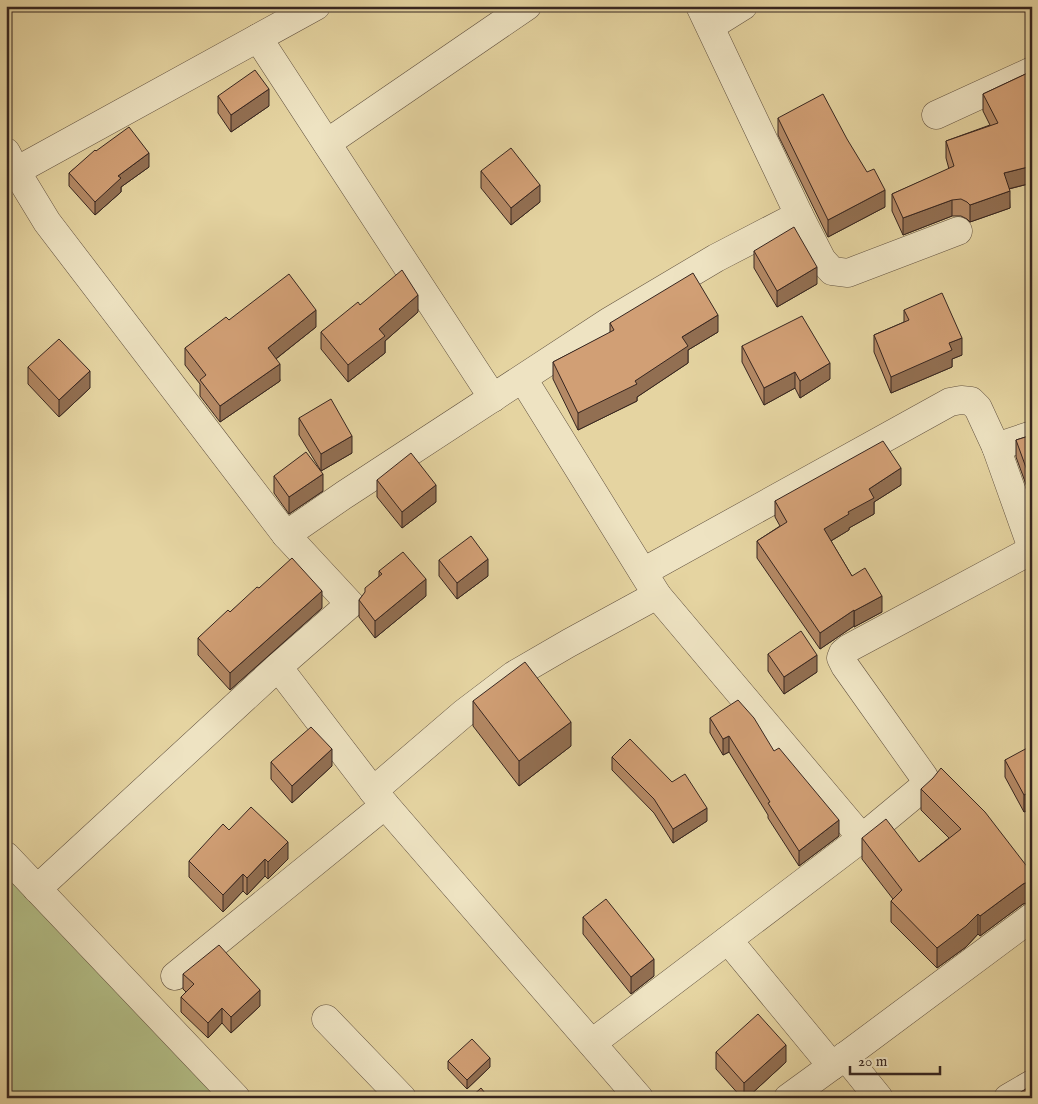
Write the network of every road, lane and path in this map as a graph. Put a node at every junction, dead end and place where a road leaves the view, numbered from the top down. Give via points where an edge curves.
1 (316, 6) edge
2 (527, 6) edge
3 (743, 6) edge
4 (289, 13) edge
5 (706, 16) edge
6 (258, 38) junction
7 (1032, 71) edge
8 (936, 115) dead end
9 (327, 143) junction
10 (11, 162) edge
11 (799, 215) junction
12 (958, 231) dead end
13 (522, 379) junction
14 (493, 398) junction
15 (1032, 435) edge
16 (996, 447) junction
17 (286, 535) junction
18 (1032, 549) edge
19 (643, 572) junction
20 (657, 595) junction
21 (278, 667) junction
22 (379, 798) junction
23 (862, 838) junction
24 (6, 856) edge
25 (37, 889) junction
26 (1032, 916) edge
27 (728, 940) junction
28 (175, 976) dead end
29 (326, 1020) dead end
30 (592, 1043) junction
31 (839, 1061) junction
32 (1032, 1084) edge
33 (236, 1098) edge
34 (402, 1098) edge
35 (638, 1098) edge
36 (788, 1098) edge
37 (879, 1098) edge
38 (1008, 1098) edge

1 - 4 street
2 - 9 street
3 - 5 street
4 - 6 street
5 - 11 street
6 - 9 street
6 - 10 street
7 - 8 street
9 - 14 street
10 - 17 street via 47,222
11 - 12 street via 822,260 832,271 848,273
11 - 13 street via 716,258 618,316
13 - 14 street
13 - 19 street
14 - 17 street
15 - 16 street
16 - 18 street
16 - 19 street via 978,408 971,401 950,402
17 - 21 street via 350,604
18 - 23 street via 843,653 841,658 845,666 925,780 921,790
19 - 20 street
20 - 22 street via 514,675 464,713
20 - 23 street
21 - 22 street
21 - 25 street
22 - 28 street
22 - 30 street
23 - 27 street
24 - 25 street
25 - 33 street
26 - 31 street
27 - 30 street
27 - 31 street
29 - 34 street
30 - 35 street
31 - 36 street
31 - 37 street
32 - 38 street

